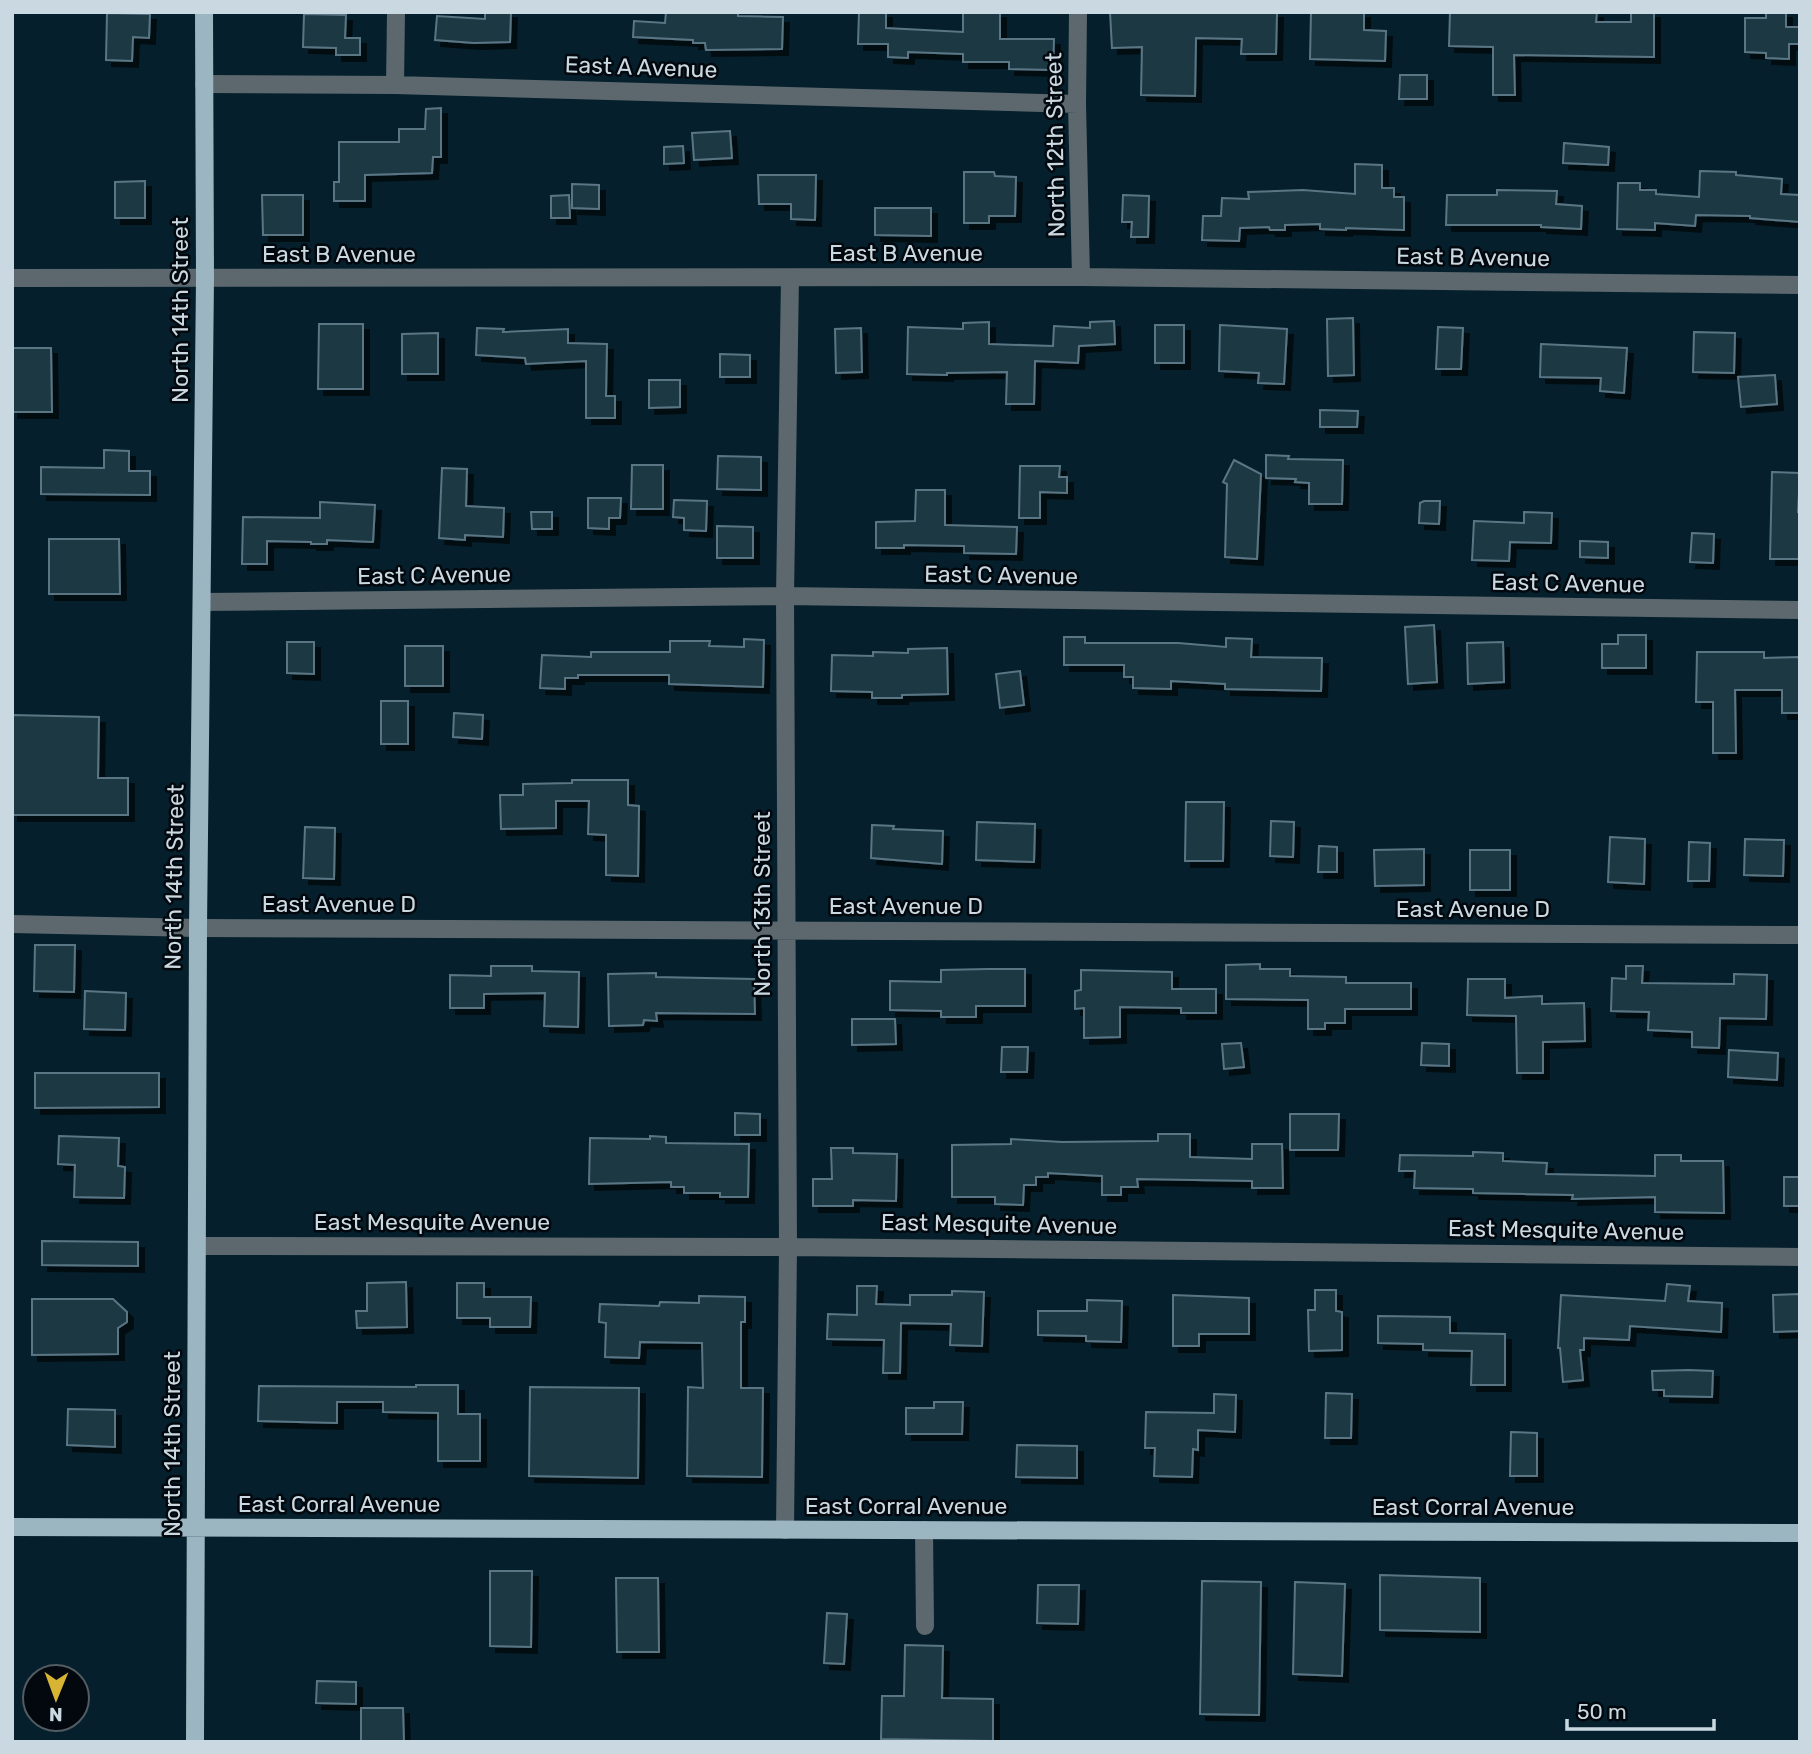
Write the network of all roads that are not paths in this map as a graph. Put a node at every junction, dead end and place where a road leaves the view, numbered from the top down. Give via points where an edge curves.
1 (204, 12) edge
2 (396, 12) edge
3 (1078, 12) edge
4 (204, 84) junction
5 (395, 85) junction
6 (1077, 104) junction
7 (1081, 277) junction
8 (12, 278) edge
9 (205, 278) junction
10 (790, 278) junction
11 (1800, 285) edge
12 (785, 596) junction
13 (202, 602) junction
14 (1800, 610) edge
15 (12, 924) edge
16 (198, 928) junction
17 (787, 930) junction
18 (1800, 935) edge
19 (197, 1247) junction
20 (788, 1247) junction
21 (1800, 1258) edge
22 (12, 1527) edge
23 (197, 1528) junction
24 (785, 1530) junction
25 (923, 1530) junction
26 (1800, 1533) edge
27 (925, 1626) dead end
28 (195, 1742) edge

1 - 4 main road, North 14th Street
2 - 5 street
3 - 6 street, North 12th Street
4 - 5 street, East A Avenue
4 - 9 main road, North 14th Street
5 - 6 street, East A Avenue
6 - 7 street, North 12th Street
7 - 10 street, East B Avenue
7 - 11 street, East B Avenue
8 - 9 street, East B Avenue
9 - 10 street, East B Avenue
9 - 13 main road, North 14th Street
10 - 12 street, North 13th Street
12 - 13 street, East C Avenue
12 - 14 street, East C Avenue
12 - 17 street, North 13th Street
13 - 16 main road, North 14th Street
15 - 16 street, East Avenue D
16 - 17 street, East Avenue D
16 - 19 main road, North 14th Street
17 - 18 street, East Avenue D
17 - 20 street, North 13th Street
19 - 20 street, East Mesquite Avenue
19 - 23 main road, North 14th Street
20 - 21 street, East Mesquite Avenue
20 - 24 street, North 13th Street
22 - 23 main road, East Corral Avenue
23 - 24 main road, East Corral Avenue
23 - 28 main road, North 14th Street
24 - 25 main road, East Corral Avenue
25 - 26 main road, East Corral Avenue
25 - 27 street

